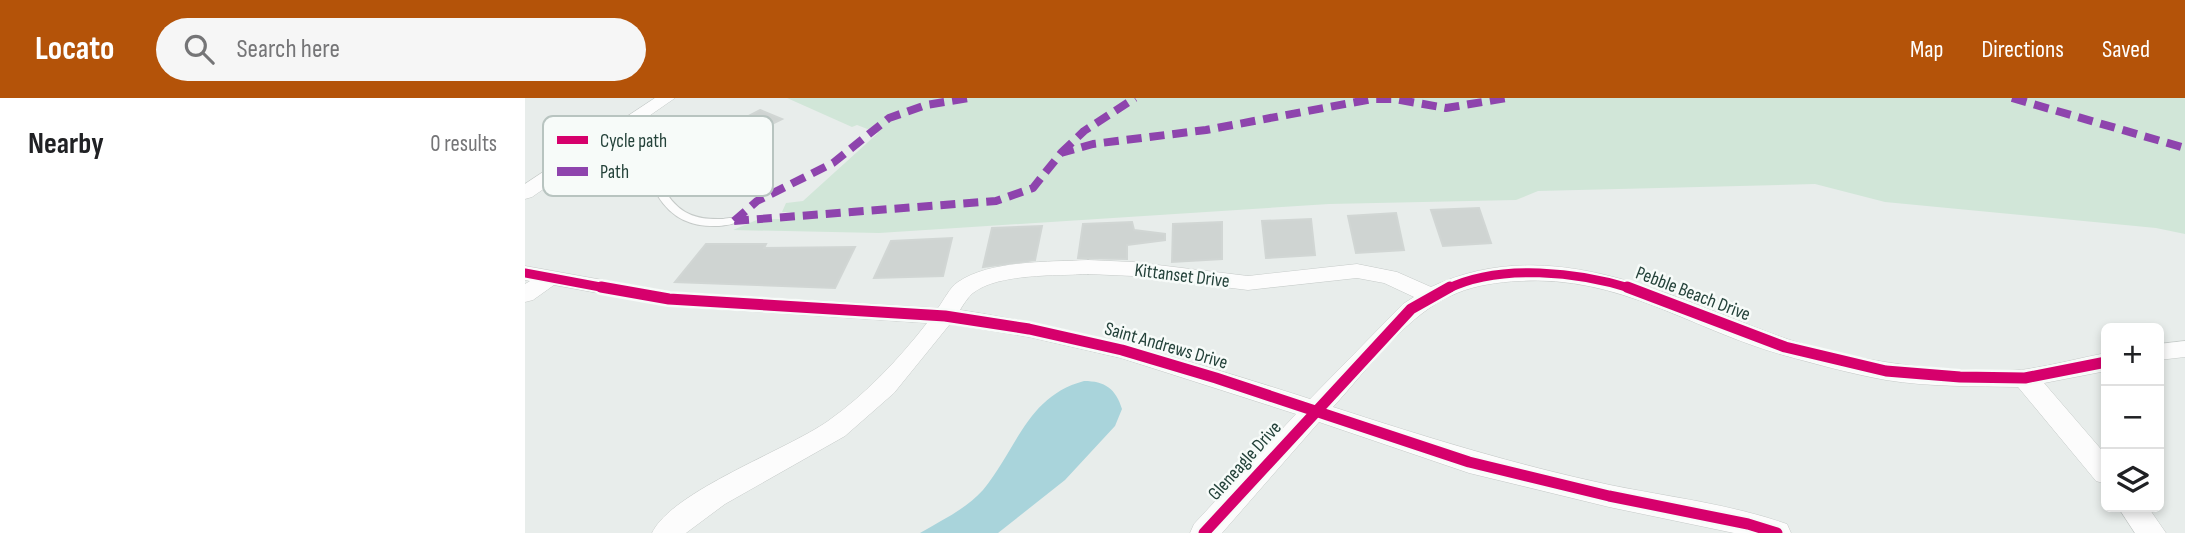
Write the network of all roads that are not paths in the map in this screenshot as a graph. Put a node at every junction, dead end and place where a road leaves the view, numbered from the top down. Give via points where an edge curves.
1 (666, 98) edge
2 (639, 116) edge
3 (543, 181) edge
4 (525, 193) edge
5 (663, 196) dead end
6 (734, 221) dead end
7 (531, 276) edge
8 (1431, 296) junction
9 (946, 316) junction
10 (2185, 349) edge
11 (2164, 351) edge
12 (2101, 363) edge
13 (2025, 378) junction
14 (1313, 412) junction
15 (2101, 468) edge
16 (2136, 512) edge
17 (666, 533) edge
18 (1204, 533) edge
19 (1777, 533) edge
20 (2152, 533) edge

1 - 2 street
3 - 4 street
5 - 6 lane via 669,208 694,222
7 - 9 street, Saint Andrews Drive via 669,299
8 - 9 street, Kittanset Drive via 1389,276 1357,271 1248,283 1133,269 1044,269 972,283
8 - 13 street, Pebble Beach Drive via 1500,275 1577,275 1632,288 1751,336 1819,357 1925,375
8 - 14 street, Pebble Beach Drive via 1395,324
9 - 14 street, Saint Andrews Drive via 1122,350
9 - 17 street via 885,387 836,429 715,496
10 - 11 street
12 - 13 street, Pebble Beach Drive
13 - 15 street
14 - 18 street, Gleneagle Drive
14 - 19 street, Saint Andrews Drive via 1469,462
16 - 20 street

